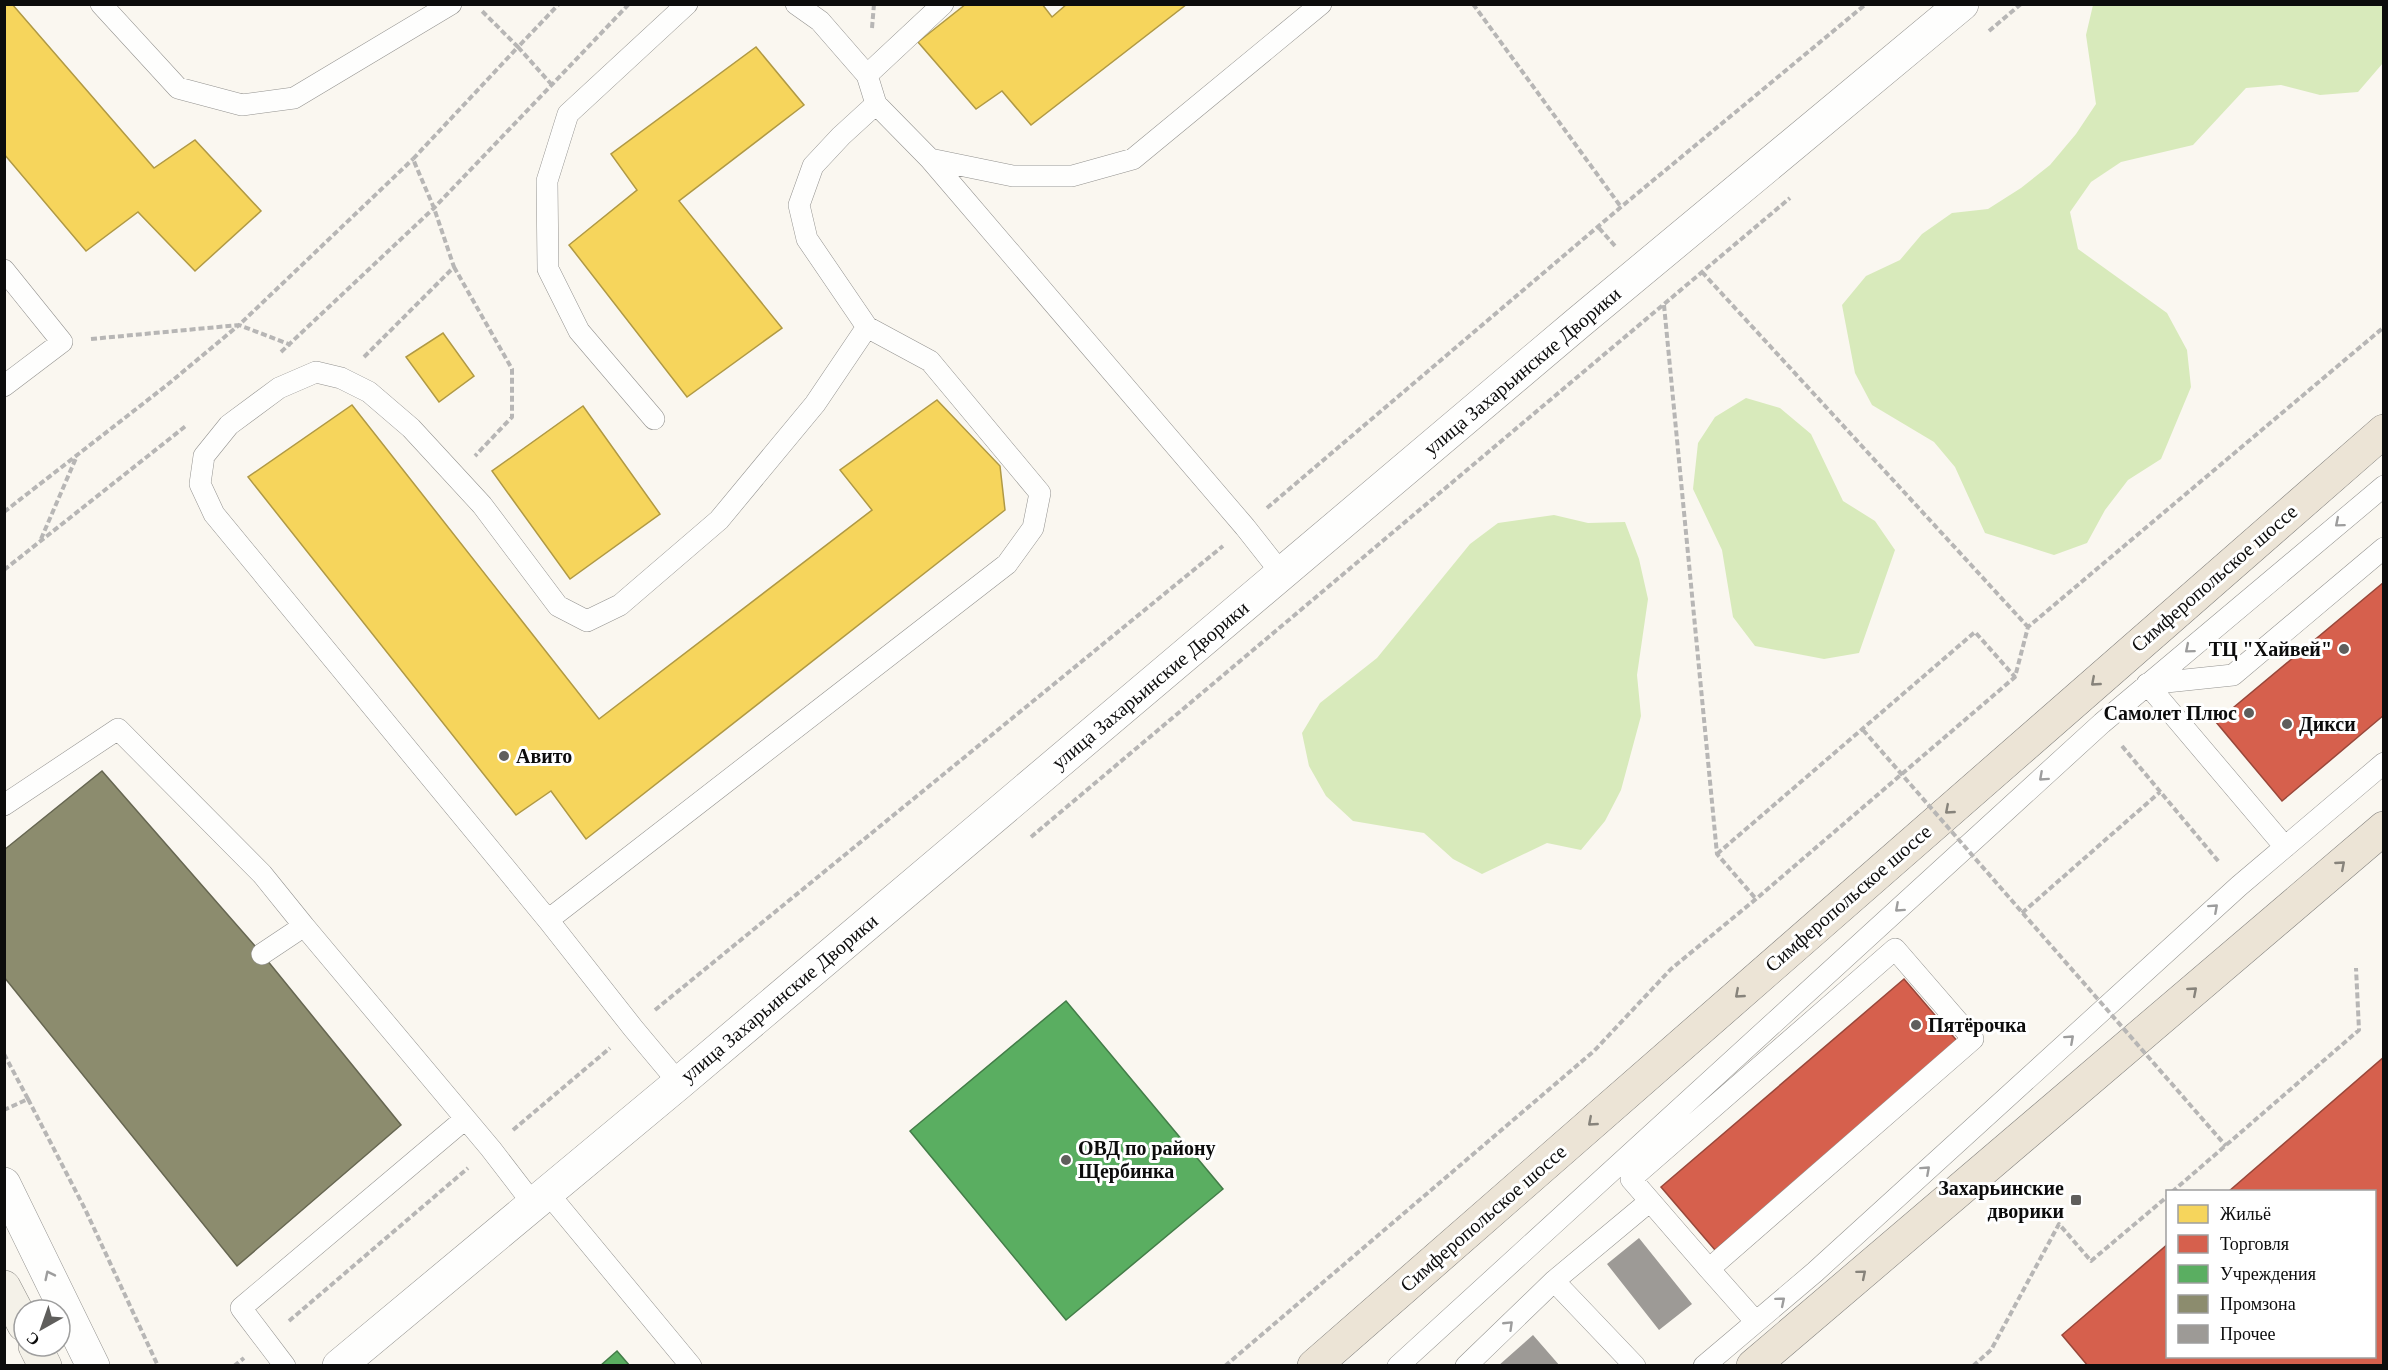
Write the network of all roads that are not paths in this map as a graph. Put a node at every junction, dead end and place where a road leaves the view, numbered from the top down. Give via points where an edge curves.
1 (101, 4) edge
2 (451, 4) edge
3 (687, 4) edge
4 (796, 4) edge
5 (943, 4) edge
6 (1321, 4) edge
7 (1962, 4) edge
8 (867, 75) junction
9 (876, 105) junction
10 (930, 159) junction
11 (4, 270) edge
12 (867, 327) junction
13 (4, 386) edge
14 (654, 419) dead end
15 (2384, 431) edge
16 (2384, 486) edge
17 (2384, 548) edge
18 (1282, 574) junction
19 (2147, 684) junction
20 (2384, 763) edge
21 (4, 805) edge
22 (2384, 828) edge
23 (2285, 847) junction
24 (548, 920) junction
25 (304, 926) junction
26 (262, 954) dead end
27 (679, 1083) junction
28 (465, 1119) junction
29 (4, 1184) edge
30 (541, 1198) junction
31 (1650, 1201) junction
32 (1709, 1269) junction
33 (1554, 1281) junction
34 (4, 1287) edge
35 (12, 1302) edge
36 (1756, 1322) junction
37 (93, 1365) edge
38 (285, 1365) edge
39 (339, 1365) edge
40 (691, 1365) edge
41 (1314, 1365) edge
42 (1398, 1365) edge
43 (1466, 1365) edge
44 (1635, 1365) edge
45 (1704, 1365) edge
46 (1753, 1365) edge

1 - 2 lane via 178,88 242,105 294,98
3 - 14 lane via 568,114 547,181 548,268 579,331
4 - 8 lane via 820,21
5 - 8 lane
6 - 10 lane via 1133,159 1072,176 1013,176
7 - 18 street, улица Захарьинские Дворики
8 - 9 lane
9 - 10 lane
9 - 12 lane via 813,166 799,205 807,239
10 - 18 lane
11 - 13 lane via 62,342
12 - 24 lane via 930,361 1040,493 1033,528 1007,564
12 - 24 lane via 815,404 719,520 620,605 587,621 558,606 482,505 411,428 369,392 341,378 316,372 279,388 229,425 204,456 201,484 214,514
15 -> 41 main road, Симферопольское шоссе
16 -> 19 lane
17 - 19 lane via 2233,675
18 - 27 street, улица Захарьинские Дворики
19 - 23 lane
19 -> 42 lane
20 - 23 lane
21 - 25 lane via 118,729 262,874
46 -> 22 main road
36 -> 23 lane
24 - 27 lane
25 - 26 lane
25 - 28 lane
27 - 30 street, улица Захарьинские Дворики
28 - 30 lane
28 - 38 lane via 241,1308
37 -> 29 street
30 - 39 street, улица Захарьинские Дворики
30 - 40 lane
31 - 32 lane
31 - 32 lane via 1631,1179 1895,950 1973,1039
31 - 33 lane
32 - 36 lane
43 -> 33 lane
33 - 44 lane
34 - 35 street
36 - 45 lane

